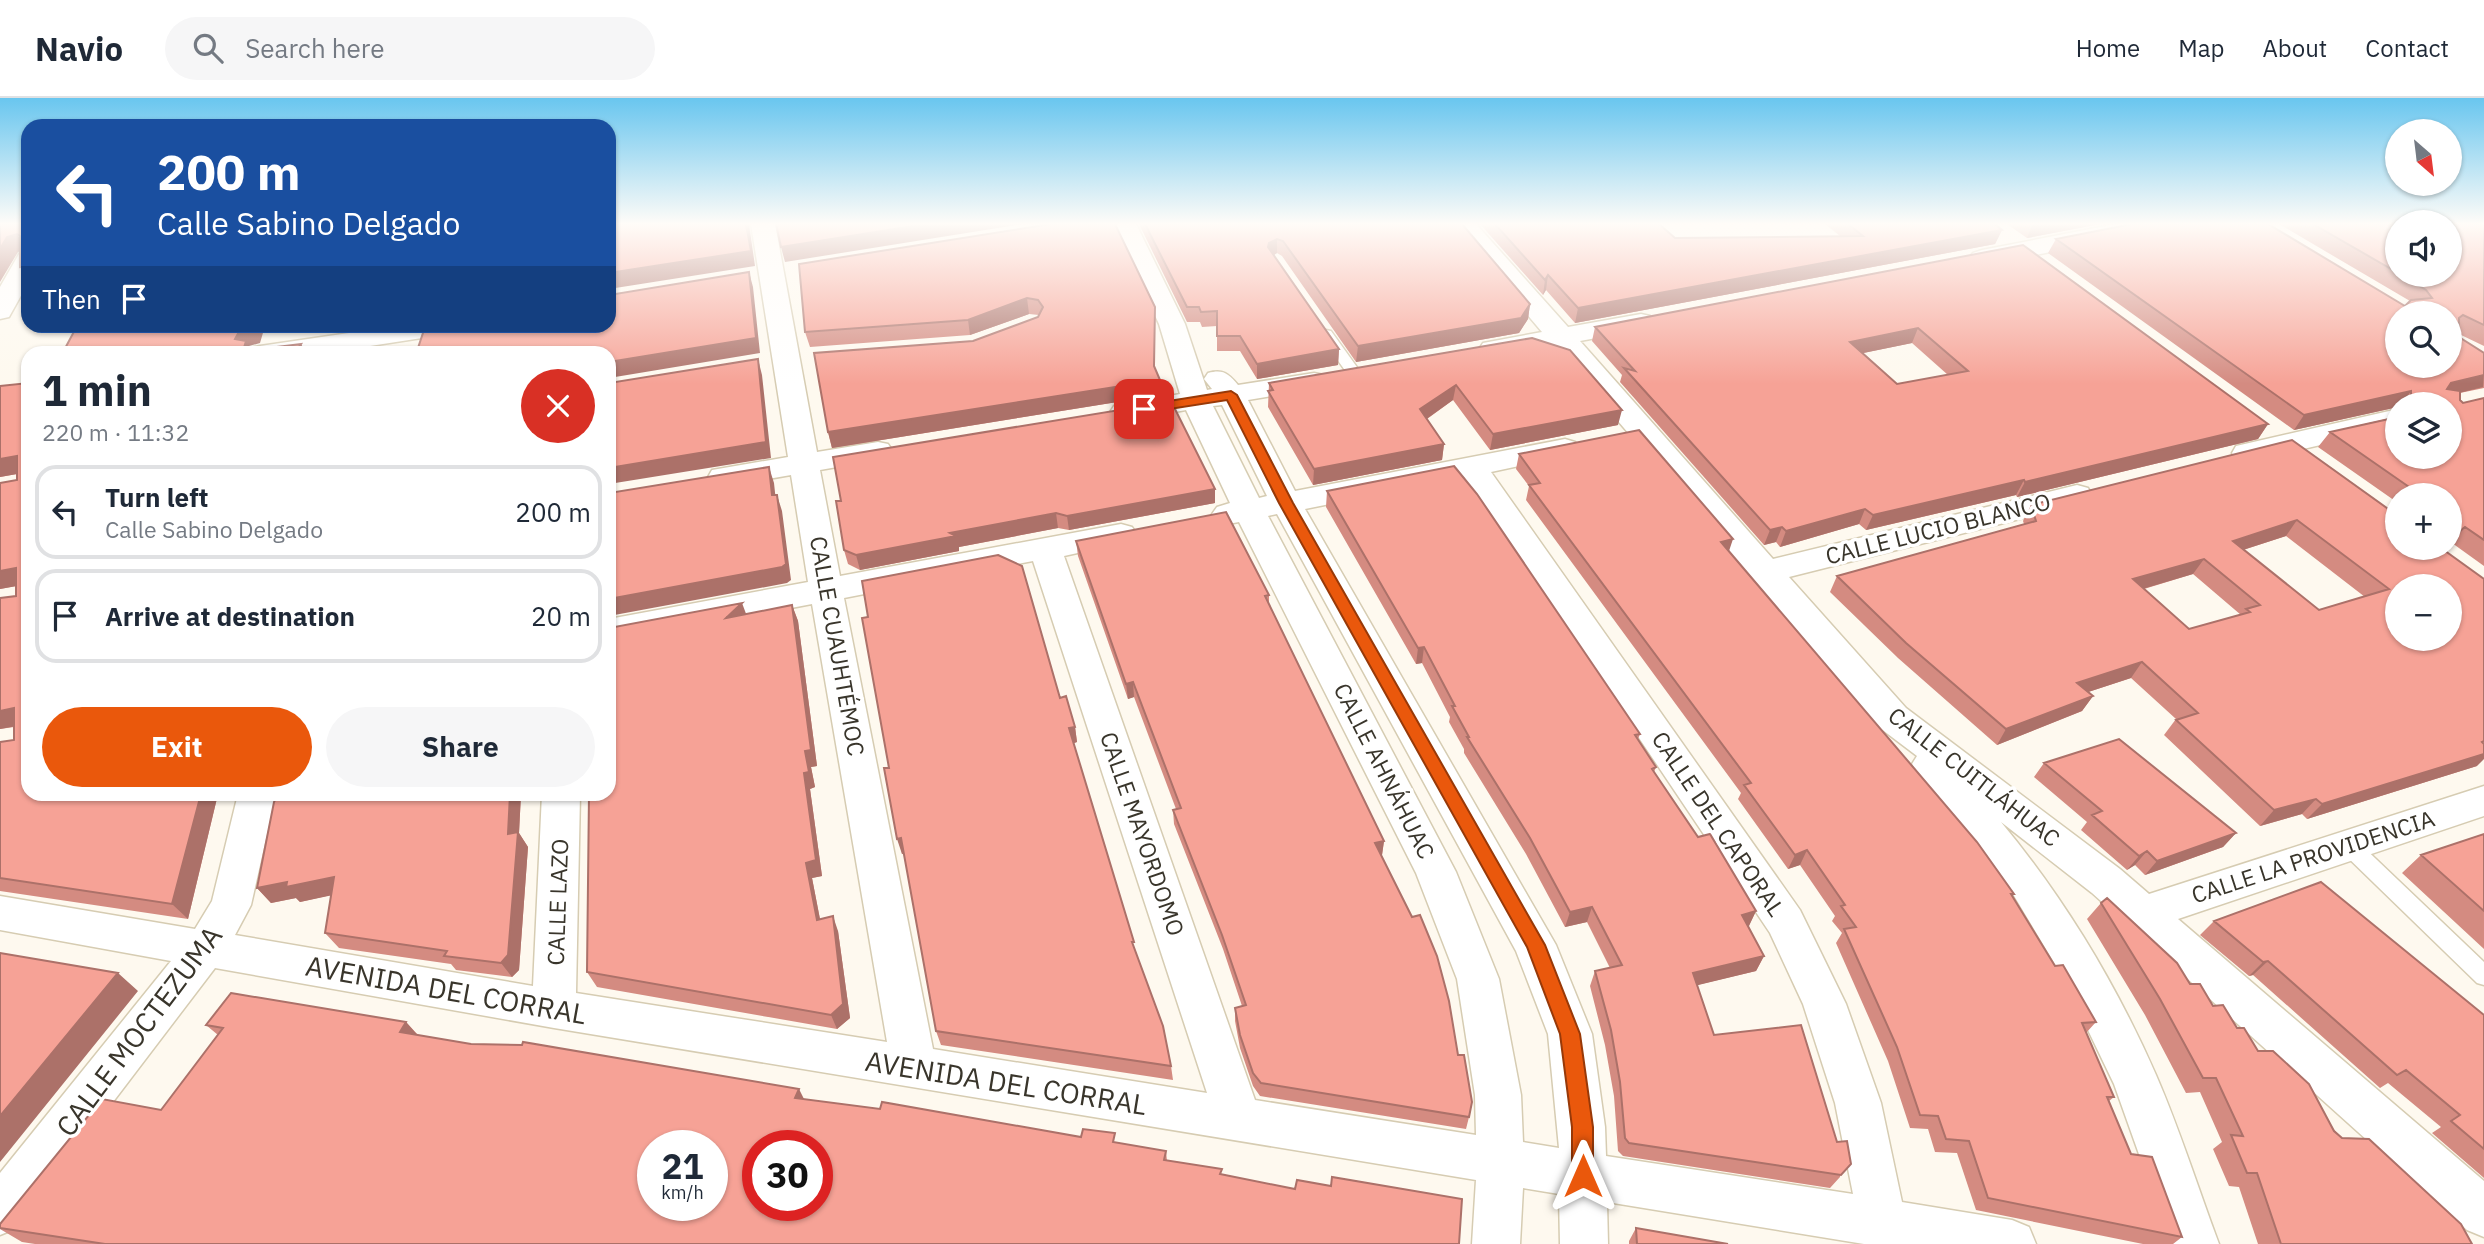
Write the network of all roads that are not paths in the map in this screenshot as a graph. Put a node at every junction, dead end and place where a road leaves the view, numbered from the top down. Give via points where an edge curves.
1 (20, 277) edge
2 (772, 277) edge
3 (1150, 277) edge
4 (1509, 277) edge
5 (8, 305) edge
6 (1669, 317) edge
7 (1318, 323) edge
8 (402, 333) edge
9 (1560, 337) junction
10 (363, 339) edge
11 (315, 346) edge
12 (1464, 354) edge
13 (1382, 369) edge
14 (1354, 373) junction
15 (1213, 398) junction
16 (1101, 416) edge
17 (2385, 420) edge
18 (2276, 435) junction
19 (1616, 437) junction
20 (899, 448) edge
21 (2220, 459) edge
22 (804, 463) junction
23 (1472, 466) junction
24 (2320, 467) edge
25 (700, 481) edge
26 (2100, 489) edge
27 (1267, 507) junction
28 (1194, 520) edge
29 (1154, 528) edge
30 (1045, 548) junction
31 (1765, 572) junction
32 (826, 590) junction
33 (616, 630) edge
34 (1893, 718) junction
35 (255, 801) edge
36 (561, 801) edge
37 (2484, 801) edge
38 (2348, 845) junction
39 (0, 913) edge
40 (2143, 913) junction
41 (206, 948) junction
42 (2484, 976) edge
43 (554, 1009) junction
44 (914, 1068) junction
45 (1240, 1121) junction
46 (1500, 1163) junction
47 (1583, 1176) junction
48 (0, 1212) edge
49 (2484, 1213) edge
50 (1882, 1221) junction
51 (1496, 1244) edge
52 (1584, 1244) edge
53 (2012, 1244) edge
54 (2195, 1244) edge

1 - 5 street
2 - 22 street, CALLE CUAUHTÉMOC
3 - 15 street, CALLE AHNÁHUAC
4 - 9 street, CALLE CUITLÁHUAC
6 - 9 street
7 - 14 lane
8 - 10 street
9 - 12 street
9 - 19 street, CALLE CUITLÁHUAC
10 - 11 street
13 - 14 street
14 - 15 street
15 - 16 street
15 - 27 street, CALLE AHNÁHUAC
17 - 18 street
18 - 21 street
18 - 24 street
19 - 23 street
19 - 31 street, CALLE CUITLÁHUAC
20 - 22 street
22 - 25 street
22 - 32 street, CALLE CUAUHTÉMOC
23 - 27 street
23 - 50 street, CALLE DEL CAPORAL via 1785,922 1824,1004 1858,1103
26 - 31 street, CALLE LUCIO BLANCO
27 - 28 street
27 - 46 street, CALLE AHNÁHUAC via 1436,872 1478,979 1499,1095
27 - 47 street, CALLE AHNÁHUAC via 1535,945 1570,1034 1583,1127
29 - 30 street
30 - 32 street
30 - 45 street, CALLE MAYORDOMO
31 - 34 street, CALLE CUITLÁHUAC
32 - 33 street
32 - 44 street, CALLE CUAUHTÉMOC
34 - 40 street, CALLE CUITLÁHUAC
34 - 54 street via 2028,882 2076,961 2135,1079
35 - 41 street, CALLE MOCTEZUMA via 231,905
36 - 43 street, CALLE LAZO
37 - 38 street, CALLE LA PROVIDENCIA
38 - 40 street, CALLE LA PROVIDENCIA
38 - 42 lane
39 - 41 street, AVENIDA DEL CORRAL
40 - 49 street, CALLE CUITLÁHUAC
41 - 43 street, AVENIDA DEL CORRAL
41 - 48 street, CALLE MOCTEZUMA
43 - 44 street, AVENIDA DEL CORRAL
44 - 45 street, AVENIDA DEL CORRAL
45 - 46 street, AVENIDA DEL CORRAL
46 - 47 street, AVENIDA DEL CORRAL
46 - 51 street, CALLE AHNÁHUAC
47 - 50 street, AVENIDA DEL CORRAL
47 - 52 street, CALLE AHNÁHUAC
50 - 53 street, AVENIDA DEL CORRAL

